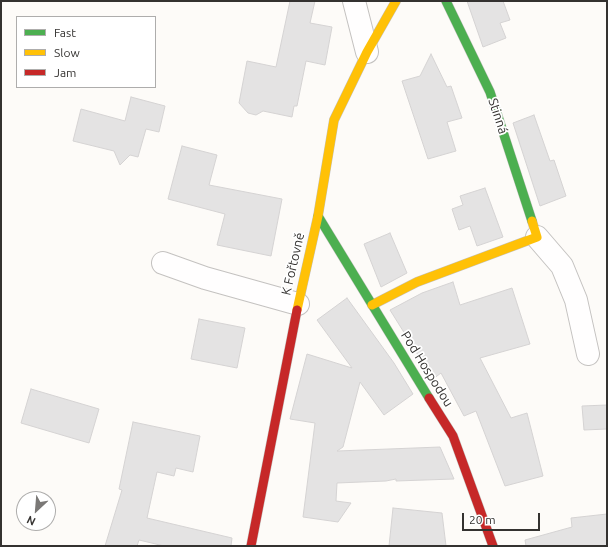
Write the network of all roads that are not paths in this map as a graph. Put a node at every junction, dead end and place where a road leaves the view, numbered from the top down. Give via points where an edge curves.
1 (354, 1) edge
2 (396, 1) edge
3 (446, 1) edge
4 (367, 52) junction
5 (318, 216) junction
6 (537, 237) junction
7 (163, 263) dead end
8 (298, 304) junction
9 (372, 305) junction
10 (588, 354) dead end
11 (251, 546) edge
12 (493, 546) edge

1 - 4 street
2 - 4 street, K Fořtovně
3 - 6 street, Stinná via 490,92
4 - 5 street, K Fořtovně via 334,120
5 - 8 street, K Fořtovně
5 - 9 street, Pod Hospodou
6 - 9 street via 417,282
6 - 10 street, Stinná via 562,266 576,300
7 - 8 street via 204,278
8 - 11 street, K Fořtovně
9 - 12 street, Pod Hospodou via 453,436

